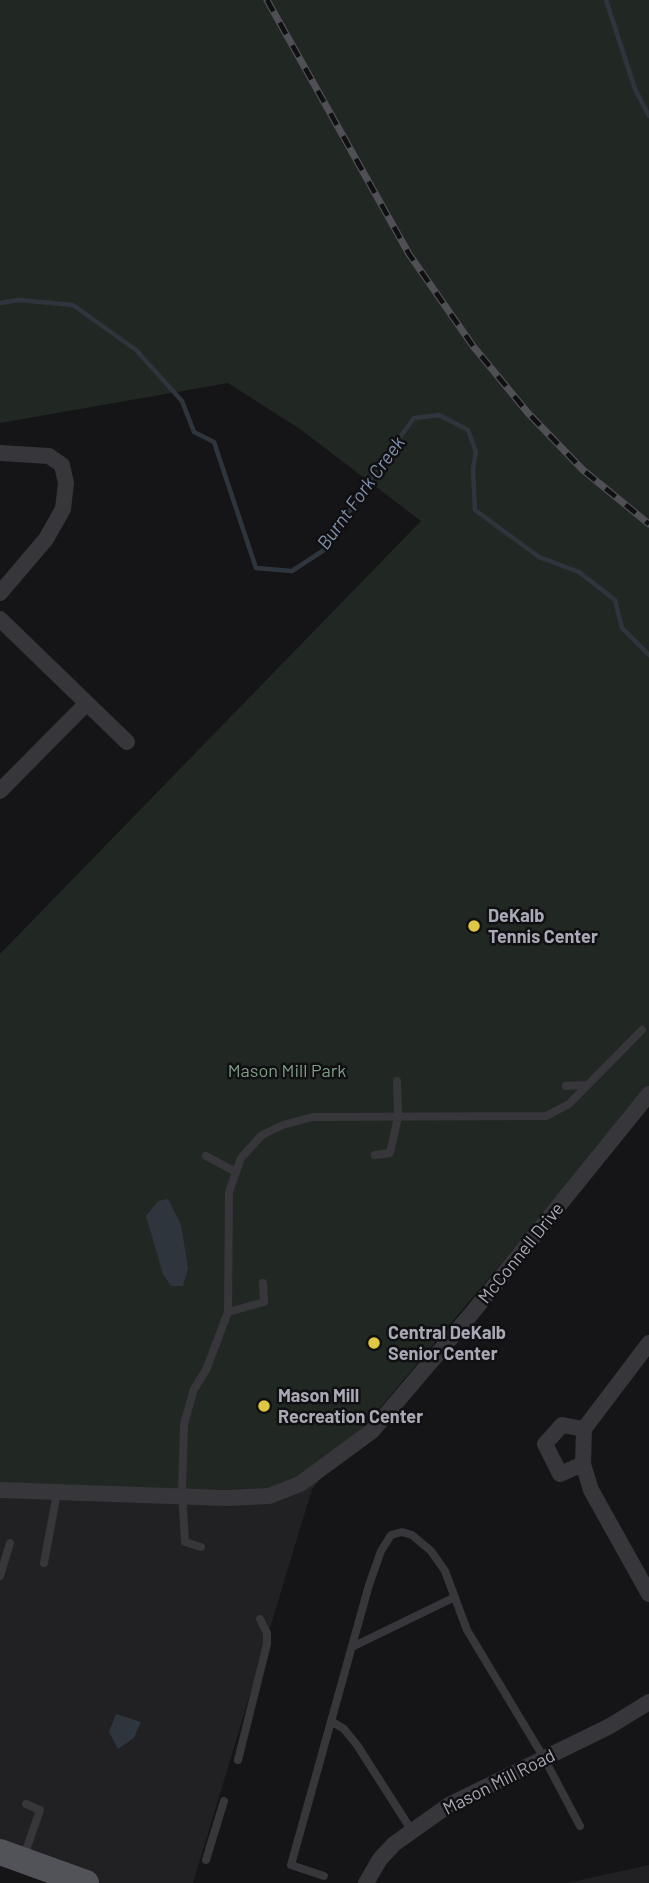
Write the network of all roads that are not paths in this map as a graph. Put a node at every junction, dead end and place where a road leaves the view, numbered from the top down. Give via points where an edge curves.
1 (0, 453) edge
2 (0, 593) edge
3 (0, 619) edge
4 (86, 704) junction
5 (127, 742) dead end
6 (0, 791) edge
7 (642, 1030) dead end
8 (397, 1081) dead end
9 (586, 1085) junction
10 (566, 1086) dead end
11 (649, 1094) edge
12 (398, 1117) junction
13 (206, 1156) dead end
14 (374, 1156) dead end
15 (236, 1172) junction
16 (263, 1283) dead end
17 (228, 1312) junction
18 (649, 1343) edge
19 (584, 1429) junction
20 (583, 1464) junction
21 (0, 1490) edge
22 (57, 1493) junction
23 (183, 1497) junction
24 (10, 1543) dead end
25 (201, 1547) dead end
26 (44, 1563) dead end
27 (0, 1576) edge
28 (649, 1594) edge
29 (455, 1597) junction
30 (260, 1619) dead end
31 (352, 1647) junction
32 (649, 1702) edge
33 (331, 1721) junction
34 (544, 1758) junction
35 (238, 1759) dead end
36 (224, 1801) dead end
37 (26, 1804) dead end
38 (580, 1826) dead end
39 (412, 1831) junction
40 (11, 1856) edge
41 (206, 1860) dead end
42 (324, 1877) dead end
43 (71, 1881) edge
44 (366, 1883) edge

1 - 2 street via 49,456 62,465 66,483 63,509 46,540
3 - 4 street
4 - 5 street
4 - 6 street
7 - 9 lane
8 - 12 lane
9 - 10 lane
9 - 12 lane via 569,1104 546,1116
11 - 23 street, McConnell Drive via 372,1431 300,1485 269,1496
12 - 14 lane via 390,1153
12 - 15 lane via 313,1117 283,1125 262,1135 241,1158
13 - 15 lane
15 - 17 lane via 229,1192
16 - 17 lane via 264,1302
17 - 23 lane via 188,1404
18 - 19 street
19 - 20 street
19 - 20 street via 562,1425 545,1444 560,1474
20 - 28 street via 591,1490
21 - 22 street, McConnell Drive
22 - 23 street, McConnell Drive
22 - 26 lane
23 - 25 lane via 185,1542
24 - 27 lane
29 - 31 lane
29 - 31 lane via 431,1551 412,1535 391,1535 381,1551
29 - 34 lane via 467,1630
30 - 35 lane via 267,1644
31 - 33 lane
32 - 34 street, Mason Mill Road
33 - 39 lane via 357,1745
33 - 42 lane via 290,1865
34 - 38 lane
34 - 39 street, Mason Mill Road via 449,1805
36 - 41 lane
37 - 40 lane via 40,1810
39 - 44 street, Mason Mill Road via 380,1859
40 - 43 main road

